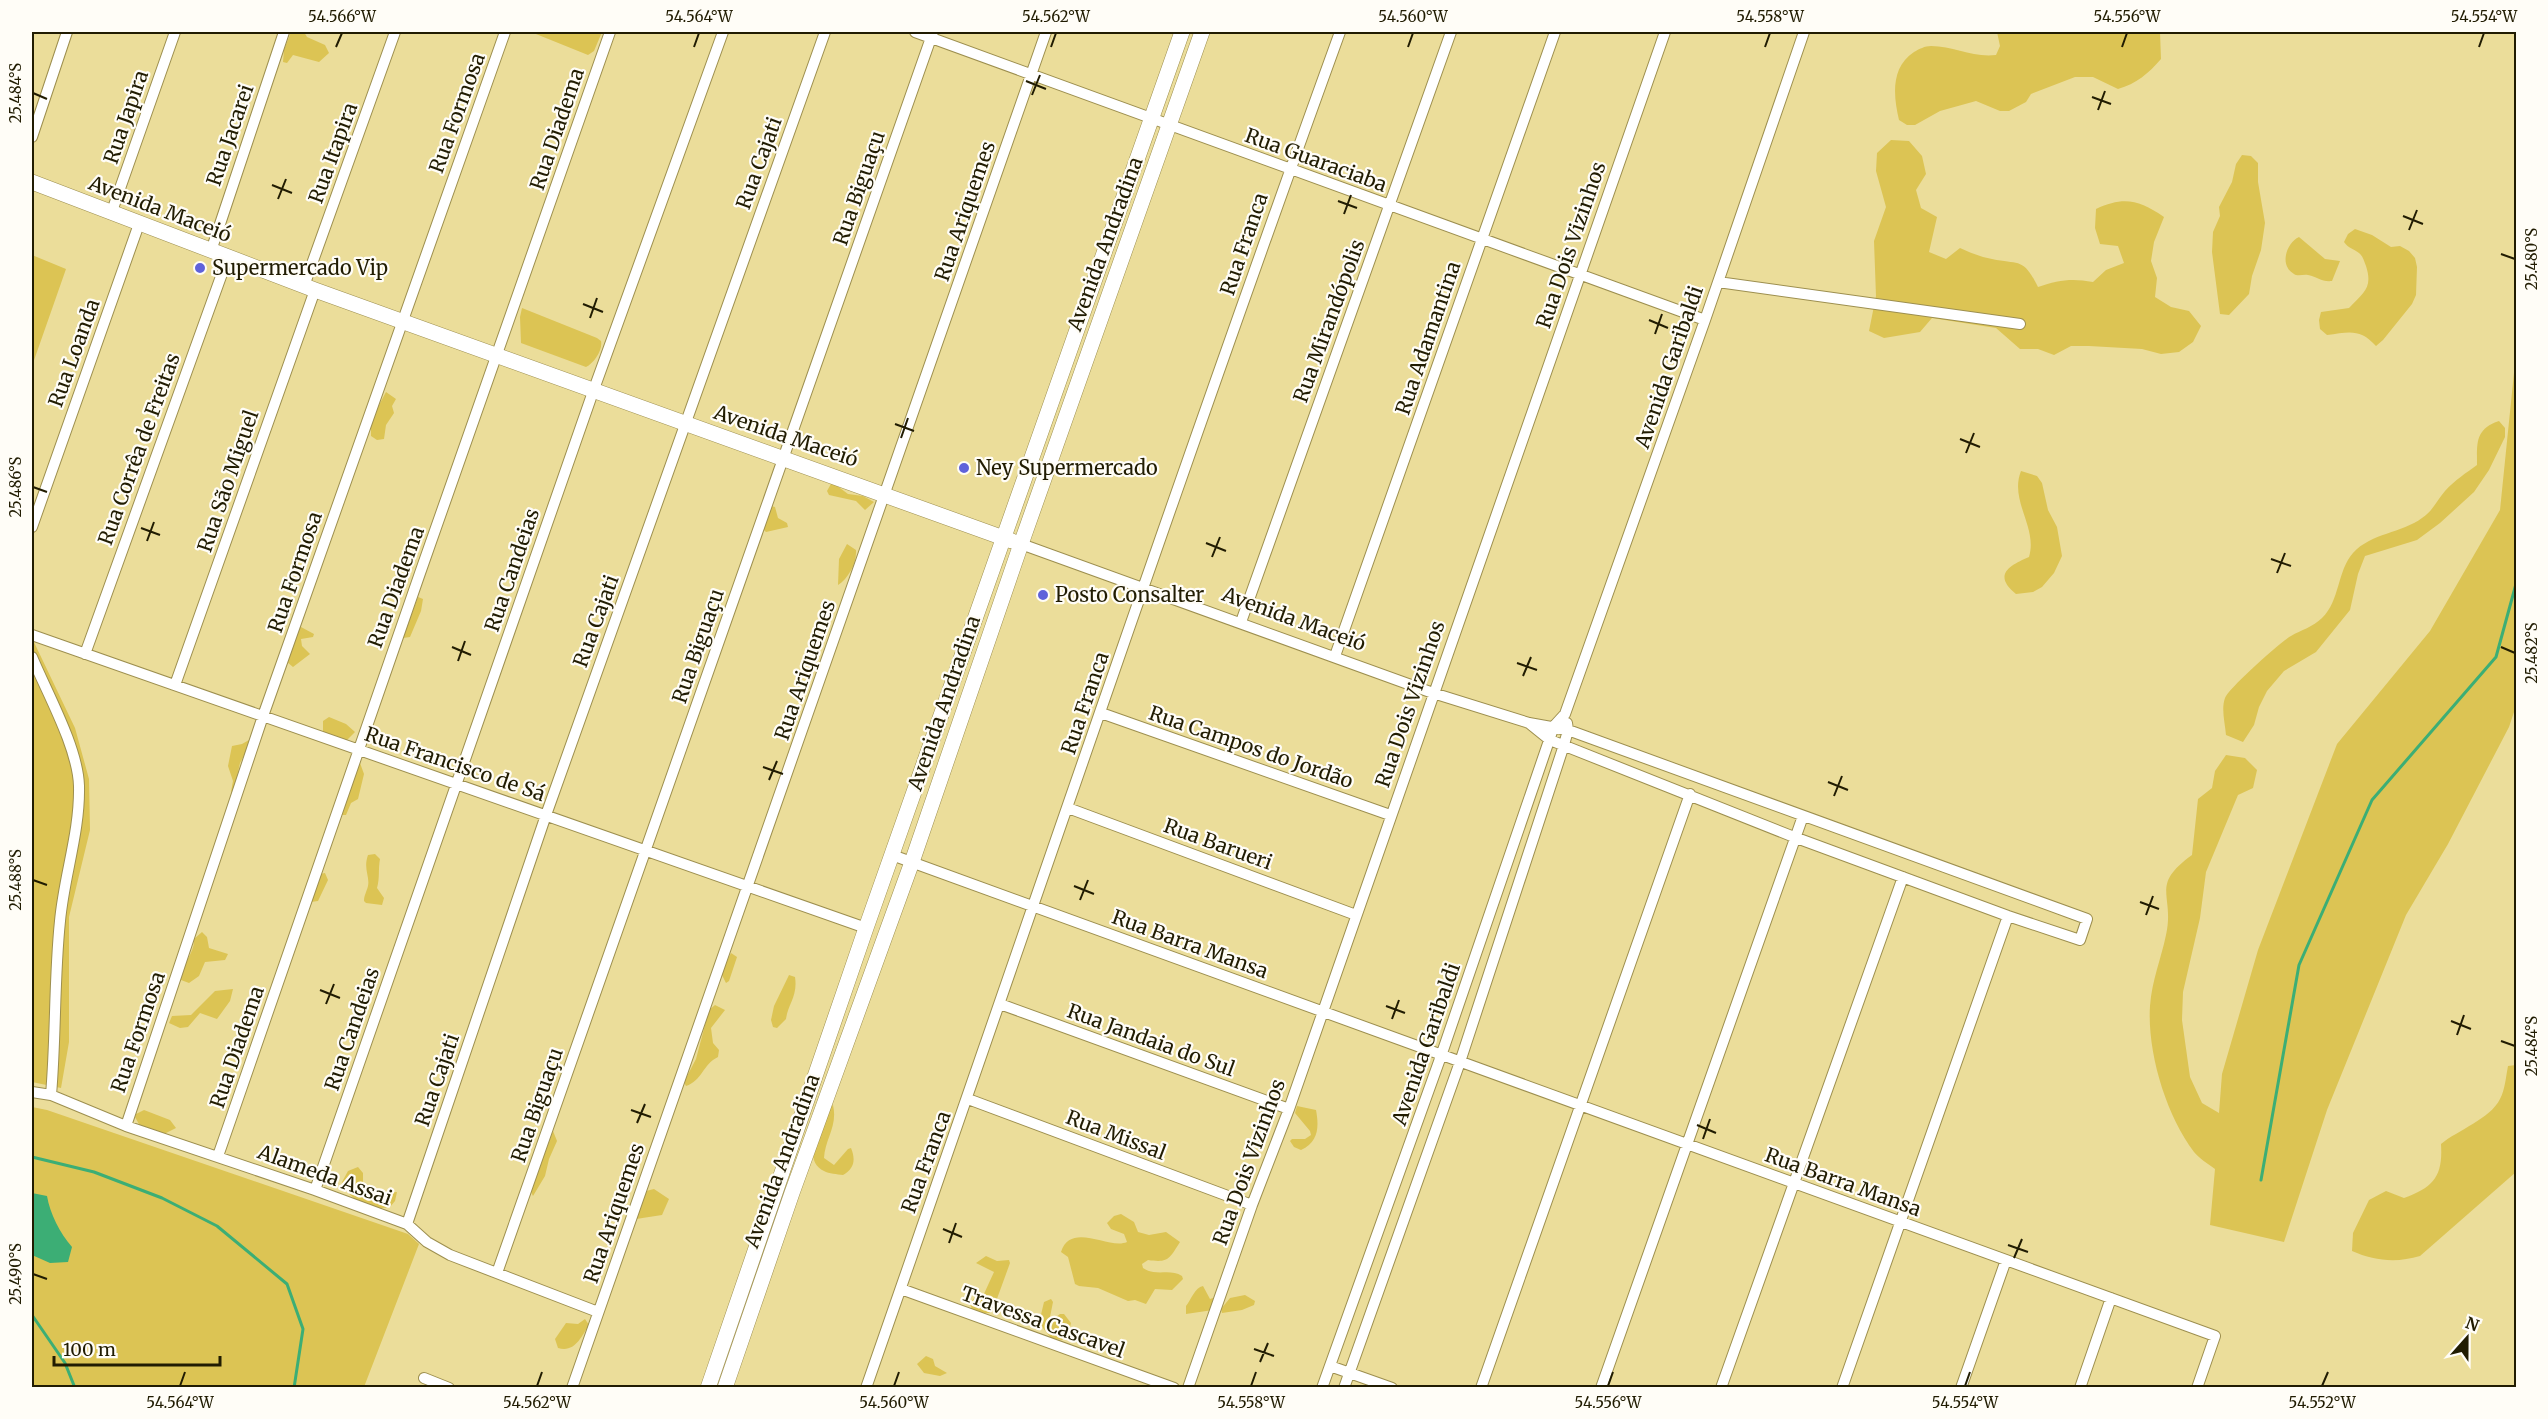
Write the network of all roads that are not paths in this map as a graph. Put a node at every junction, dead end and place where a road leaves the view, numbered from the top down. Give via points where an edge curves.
1 (68, 32) edge
2 (175, 32) edge
3 (284, 32) edge
4 (395, 32) edge
5 (505, 32) edge
6 (610, 32) edge
7 (723, 32) edge
8 (825, 32) edge
9 (915, 32) edge
10 (1046, 32) edge
11 (1182, 32) edge
12 (1202, 32) edge
13 (1340, 32) edge
14 (1451, 32) edge
15 (1556, 32) edge
16 (1665, 32) edge
17 (1804, 32) edge
18 (932, 34) edge
19 (1031, 74) junction
20 (1151, 119) junction
21 (1169, 126) junction
22 (32, 136) edge
23 (1290, 170) junction
24 (32, 182) edge
25 (1390, 206) junction
26 (111, 214) junction
27 (139, 224) junction
28 (1483, 238) junction
29 (211, 251) junction
30 (228, 257) junction
31 (1581, 274) junction
32 (1718, 282) junction
33 (309, 288) junction
34 (1706, 320) junction
35 (402, 321) junction
36 (2020, 324) dead end
37 (498, 355) junction
38 (594, 389) junction
39 (686, 423) junction
40 (783, 456) junction
41 (886, 494) junction
42 (32, 527) edge
43 (1004, 537) junction
44 (1021, 544) junction
45 (1143, 586) junction
46 (1241, 622) junction
47 (32, 635) edge
48 (85, 654) junction
49 (1335, 656) junction
50 (32, 657) edge
51 (175, 685) junction
52 (1432, 693) junction
53 (1101, 712) junction
54 (1565, 714) junction
55 (263, 716) junction
56 (1529, 723) junction
57 (1554, 726) junction
58 (1569, 730) junction
59 (1550, 740) junction
60 (1564, 745) junction
61 (357, 750) junction
62 (456, 784) junction
63 (1690, 794) junction
64 (1068, 808) junction
65 (546, 815) junction
66 (1390, 815) junction
67 (1803, 816) junction
68 (1794, 837) junction
69 (646, 852) junction
70 (892, 855) junction
71 (912, 862) junction
72 (1903, 877) junction
73 (747, 887) junction
74 (1034, 906) junction
75 (1356, 915) junction
76 (2008, 916) junction
77 (866, 928) junction
78 (1000, 1004) junction
79 (1322, 1011) junction
80 (1441, 1056) junction
81 (1460, 1062) junction
82 (32, 1092) edge
83 (51, 1095) junction
84 (968, 1099) junction
85 (1581, 1106) junction
86 (1289, 1109) junction
87 (126, 1126) junction
88 (1686, 1144) junction
89 (218, 1156) junction
90 (1792, 1183) junction
91 (315, 1190) junction
92 (785, 1190) junction
93 (1252, 1205) junction
94 (1900, 1222) junction
95 (407, 1224) junction
96 (2006, 1260) junction
97 (497, 1273) junction
98 (900, 1289) junction
99 (2111, 1298) junction
100 (598, 1312) junction
101 (1330, 1366) junction
102 (1350, 1372) junction
103 (424, 1378) dead end
104 (448, 1388) edge
105 (572, 1388) edge
106 (708, 1388) edge
107 (725, 1388) edge
108 (866, 1388) edge
109 (1174, 1388) edge
110 (1188, 1388) edge
111 (1323, 1388) edge
112 (1344, 1388) edge
113 (1392, 1388) edge
114 (1481, 1388) edge
115 (1601, 1388) edge
116 (1721, 1388) edge
117 (1842, 1388) edge
118 (1961, 1388) edge
119 (2080, 1388) edge
120 (2197, 1388) edge

1 - 22 street
2 - 26 street, Rua Japira
3 - 29 street, Rua Jacarei
4 - 33 street, Rua Itapira
5 - 35 street, Rua Formosa
6 - 37 street, Rua Diadema
7 - 38 street, Rua Candeias
8 - 39 street, Rua Cajati
9 - 18 street, Rua Guaraciaba
10 - 19 street, Rua Ariquemes
11 - 20 main road, Avenida Andradina
12 - 21 main road, Avenida Andradina
13 - 23 street, Rua Franca
14 - 25 street, Rua Mirandópolis
15 - 28 street, Rua Adamantina
16 - 31 street, Rua Dois Vizinhos
17 - 32 street, Avenida Garibaldi
18 - 19 street, Rua Guaraciaba
18 - 40 street, Rua Biguaçu
19 - 20 street, Rua Guaraciaba
19 - 41 street, Rua Ariquemes
20 - 21 street, Rua Guaraciaba
20 - 43 main road, Avenida Andradina
21 - 23 street, Rua Guaraciaba
21 - 44 main road, Avenida Andradina
23 - 25 street, Rua Guaraciaba
23 - 45 street, Rua Franca
24 - 26 main road, Avenida Maceió
25 - 28 street, Rua Guaraciaba
25 - 46 street, Rua Mirandópolis
26 - 27 main road, Avenida Maceió
27 - 29 main road, Avenida Maceió
27 - 42 street, Rua Loanda
28 - 31 street, Rua Guaraciaba
28 - 49 street, Rua Adamantina
29 - 30 main road, Avenida Maceió
30 - 33 main road, Avenida Maceió
30 - 48 street, Rua Corrêa de Freitas
31 - 34 street, Rua Guaraciaba
31 - 52 street, Rua Dois Vizinhos
32 - 34 street, Avenida Garibaldi
32 - 36 street
33 - 35 main road, Avenida Maceió
33 - 51 street, Rua São Miguel
34 - 54 street, Avenida Garibaldi
35 - 37 main road, Avenida Maceió
35 - 55 street, Rua Formosa
37 - 38 main road, Avenida Maceió
37 - 61 street, Rua Diadema
38 - 39 main road, Avenida Maceió
38 - 62 street, Rua Candeias
39 - 40 main road, Avenida Maceió
39 - 65 street, Rua Cajati
40 - 41 main road, Avenida Maceió
40 - 69 street, Rua Biguaçu
41 - 43 main road, Avenida Maceió
41 - 73 street, Rua Ariquemes
43 - 44 main road, Avenida Maceió
43 - 70 main road, Avenida Andradina
44 - 45 street, Avenida Maceió
44 - 71 main road, Avenida Andradina
45 - 46 street, Avenida Maceió
45 - 53 street, Rua Franca
46 - 49 street, Avenida Maceió
47 - 48 street, Rua Francisco de Sá
48 - 51 street, Rua Francisco de Sá
49 - 52 street, Avenida Maceió
50 - 83 street via 68,737 79,784 75,835 60,920
51 - 55 street, Rua Francisco de Sá
52 - 56 street, Avenida Maceió
52 - 66 street, Rua Dois Vizinhos
53 - 64 street, Rua Franca
53 - 66 street, Rua Campos do Jordão
54 - 57 street, Avenida Garibaldi
54 - 58 street
55 - 61 street, Rua Francisco de Sá
55 - 87 street, Rua Formosa
56 - 57 street, Avenida Maceió
56 - 59 street, Avenida Maceió
57 - 58 street, Avenida Maceió
57 - 59 street, Avenida Garibaldi
58 - 60 street, Avenida Garibaldi
58 - 67 street, Avenida Maceió
59 - 60 street, Avenida Maceió
59 - 80 street, Avenida Garibaldi
60 - 63 street, Avenida Maceió
60 - 81 street, Avenida Garibaldi
61 - 62 street, Rua Francisco de Sá
61 - 89 street, Rua Diadema
62 - 65 street, Rua Francisco de Sá
62 - 91 street, Rua Candeias
63 - 68 street, Avenida Maceió
63 - 85 street
64 - 74 street, Rua Franca
64 - 75 street, Rua Barueri
65 - 69 street, Rua Francisco de Sá
65 - 95 street, Rua Cajati
66 - 75 street, Rua Dois Vizinhos
67 - 68 street
67 - 76 street, Avenida Maceió via 2087,919 2080,940
68 - 72 street, Avenida Maceió
68 - 88 street
69 - 73 street, Rua Francisco de Sá
69 - 97 street, Rua Biguaçu
70 - 71 street, Rua Barra Mansa
70 - 77 main road, Avenida Andradina
71 - 74 street, Rua Barra Mansa
71 - 92 main road, Avenida Andradina
72 - 76 street, Avenida Maceió
72 - 90 street
73 - 77 street, Rua Francisco de Sá
73 - 100 street, Rua Ariquemes
74 - 78 street, Rua Franca
74 - 79 street, Rua Barra Mansa
75 - 79 street, Rua Dois Vizinhos
76 - 94 street
77 - 92 main road, Avenida Andradina
78 - 84 street, Rua Franca
78 - 86 street, Rua Jandaia do Sul
79 - 80 street, Rua Barra Mansa
79 - 86 street, Rua Dois Vizinhos
80 - 81 street, Rua Barra Mansa
80 - 101 street, Avenida Garibaldi
81 - 85 street, Rua Barra Mansa
81 - 102 street, Avenida Garibaldi
82 - 83 street, Alameda Assai
83 - 87 street, Alameda Assai
84 - 93 street, Rua Missal
84 - 98 street, Rua Franca
85 - 88 street, Rua Barra Mansa
85 - 114 street
86 - 93 street, Rua Dois Vizinhos
87 - 89 street, Alameda Assai
88 - 90 street, Rua Barra Mansa
88 - 115 street
89 - 91 street, Alameda Assai
90 - 94 street, Rua Barra Mansa
90 - 116 street
91 - 95 street, Alameda Assai
92 - 106 main road, Avenida Andradina
92 - 107 main road, Avenida Andradina
93 - 110 street, Rua Dois Vizinhos
94 - 96 street, Rua Barra Mansa
94 - 117 street
95 - 97 street, Alameda Assai via 450,1255
96 - 99 street, Rua Barra Mansa
96 - 118 street
97 - 100 street, Alameda Assai
98 - 108 street, Rua Franca
98 - 109 street, Travessa Cascavel
99 - 119 street
99 - 120 street, Rua Barra Mansa via 2215,1336
100 - 105 street, Rua Ariquemes
101 - 102 street
101 - 111 street, Avenida Garibaldi
102 - 112 street, Avenida Garibaldi
102 - 113 street
103 - 104 street

